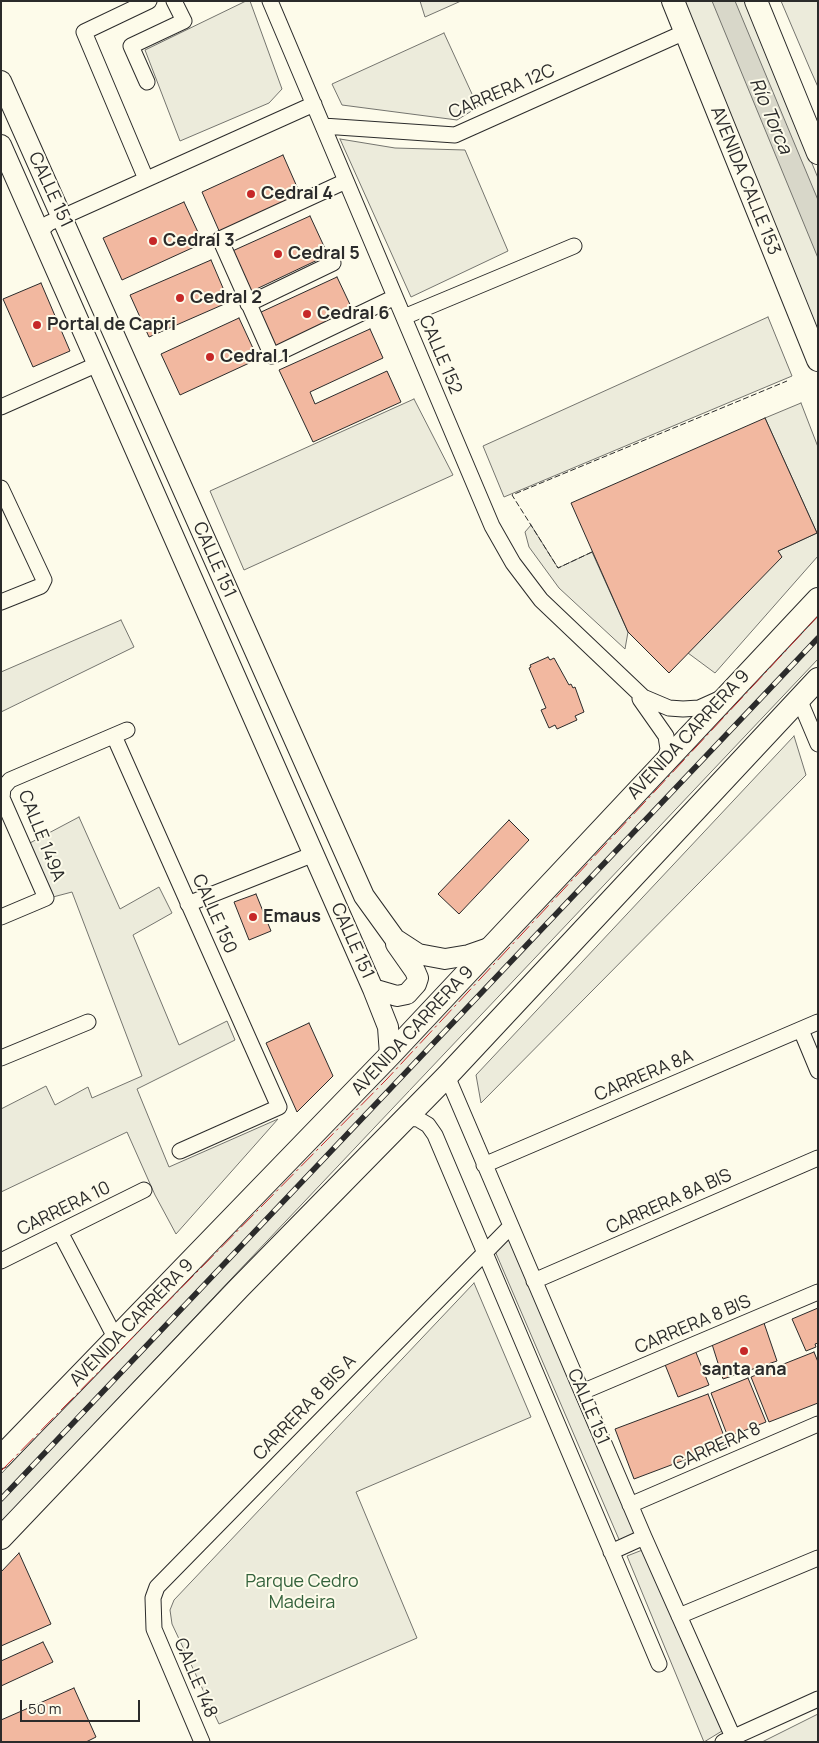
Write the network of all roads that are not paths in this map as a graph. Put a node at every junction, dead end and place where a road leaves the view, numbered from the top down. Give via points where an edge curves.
1 (149, 1) edge
2 (174, 1) edge
3 (270, 1) edge
4 (673, 1) edge
5 (756, 1) edge
6 (685, 32) junction
7 (1, 81) edge
8 (147, 82) dead end
9 (314, 104) junction
10 (323, 126) junction
11 (27, 140) junction
12 (1, 145) edge
13 (818, 153) edge
14 (146, 179) junction
15 (346, 181) junction
16 (62, 216) junction
17 (39, 232) junction
18 (574, 246) dead end
19 (333, 263) dead end
20 (395, 297) junction
21 (248, 304) junction
22 (404, 317) junction
23 (818, 360) edge
24 (98, 364) junction
25 (1, 407) edge
26 (1, 488) edge
27 (818, 599) edge
28 (1, 602) edge
29 (818, 679) edge
30 (632, 688) junction
31 (728, 692) junction
32 (799, 700) junction
33 (818, 744) edge
34 (664, 762) junction
35 (3, 788) joint
36 (314, 854) junction
37 (188, 904) junction
38 (1, 917) edge
39 (386, 929) junction
40 (492, 947) junction
41 (373, 989) junction
42 (88, 1022) dead end
43 (818, 1022) edge
44 (801, 1030) junction
45 (390, 1055) junction
46 (1, 1058) edge
47 (818, 1071) edge
48 (447, 1076) junction
49 (406, 1118) junction
50 (180, 1151) dead end
51 (818, 1158) edge
52 (484, 1165) junction
53 (144, 1190) dead end
54 (511, 1226) junction
55 (60, 1232) junction
56 (484, 1251) junction
57 (1, 1261) edge
58 (534, 1281) junction
59 (818, 1292) edge
60 (116, 1339) junction
61 (582, 1392) junction
62 (818, 1424) edge
63 (1, 1458) edge
64 (630, 1505) junction
65 (644, 1537) junction
66 (1, 1538) edge
67 (611, 1552) junction
68 (818, 1558) edge
69 (679, 1616) junction
70 (154, 1629) joint
71 (659, 1664) dead end
72 (818, 1700) edge
73 (728, 1740) edge
74 (202, 1742) edge

1 - 14 street via 84,32
2 - 8 street via 184,21 131,46
3 - 9 street, CALLE 152
4 - 6 main road, AVENIDA CALLE 153
5 - 13 main road
6 - 10 street, CARRERA 12C via 455,135
6 - 23 main road, AVENIDA CALLE 153
7 - 11 street, CALLE 151
9 - 10 street, CALLE 152
9 - 14 street
10 - 15 street, CALLE 152
11 - 12 street
11 - 16 street, CALLE 151
12 - 17 street, CALLE 151
14 - 16 street
15 - 20 street, CALLE 152
15 - 21 street via 220,239
16 - 17 street
16 - 39 street, CALLE 151 via 350,868
17 - 24 street, CALLE 151
18 - 22 street
19 - 21 street
20 - 21 street via 272,356
20 - 22 street, CALLE 152
22 - 30 street, CALLE 152 via 492,526 513,564 541,600
24 - 25 street
24 - 36 street, CALLE 151
26 - 28 street via 44,580 41,586
27 - 31 main road, AVENIDA CARRERA 9
29 - 32 main road
30 - 31 street, CALLE 152 via 655,704 683,710 707,705
30 - 34 street, CALLE 152 via 666,736 668,749
31 - 34 main road, AVENIDA CARRERA 9
32 - 33 street
32 - 48 main road
34 - 40 main road, AVENIDA CARRERA 9
35 - 37 street, CALLE 150 via 10,780 121,733
35 - 38 street, CALLE 149A via 2,798 46,898
36 - 37 street
36 - 41 street, CALLE 151
37 - 50 street, CALLE 150 via 279,1107
39 - 40 street, CALLE 151 via 406,947 431,958 469,956
39 - 41 street via 418,978 407,994 397,996
40 - 45 main road, AVENIDA CARRERA 9
41 - 45 street, CALLE 151 via 388,1027
42 - 46 street
43 - 44 street, CARRERA 8A
44 - 47 street
44 - 52 street, CARRERA 8A
45 - 60 main road, AVENIDA CARRERA 9
48 - 49 main road
48 - 52 street, CALLE 151
49 - 56 street, CALLE 151 via 428,1125 435,1135
49 - 66 main road
51 - 58 street, CARRERA 8A BIS
52 - 54 street, CALLE 151
53 - 55 street, CARRERA 10
54 - 56 street, CARRERA 8 BIS A
54 - 58 street, CALLE 151
55 - 57 street, CARRERA 10
55 - 60 street
56 - 67 street, CALLE 151
56 - 70 street, CARRERA 8 BIS A via 157,1587
58 - 61 street, CALLE 151
59 - 61 street, CARRERA 8 BIS
60 - 63 main road, AVENIDA CARRERA 9
61 - 64 street, CALLE 151
62 - 64 street, CARRERA 8
64 - 65 street, CALLE 151
65 - 67 street
65 - 69 street, CALLE 151
67 - 71 street, CALLE 151
68 - 69 street
69 - 73 street, CALLE 151
70 - 74 street, CALLE 148
72 - 73 street

